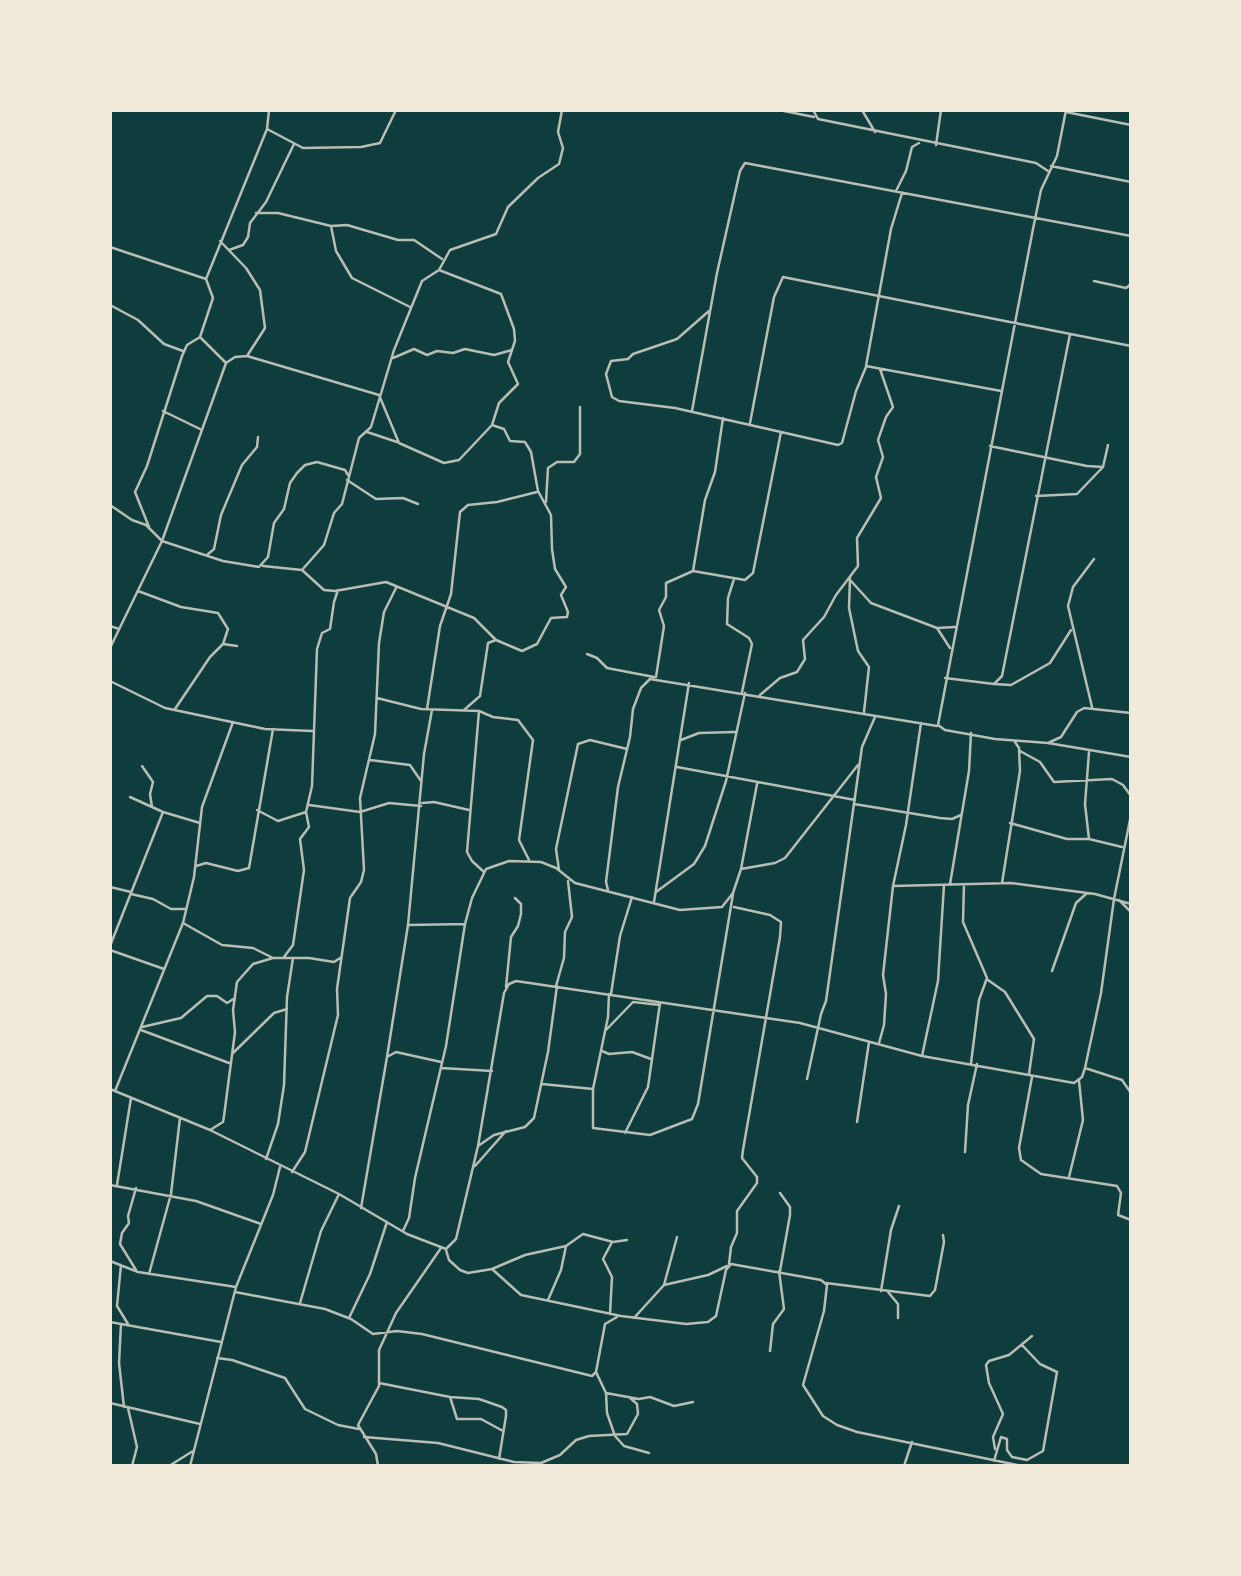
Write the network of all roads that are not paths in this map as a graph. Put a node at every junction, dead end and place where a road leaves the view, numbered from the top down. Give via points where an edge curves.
1 (269, 110) edge
2 (396, 110) edge
3 (562, 110) edge
4 (779, 110) edge
5 (813, 110) edge
6 (862, 110) edge
7 (941, 110) edge
8 (1066, 111) edge
9 (814, 117) junction
10 (1131, 125) edge
11 (267, 130) junction
12 (875, 132) junction
13 (922, 142) junction
14 (294, 144) junction
15 (936, 145) junction
16 (1051, 166) junction
17 (1048, 171) junction
18 (1131, 182) edge
19 (896, 191) junction
20 (902, 192) junction
21 (256, 213) junction
22 (1035, 218) junction
23 (331, 226) junction
24 (1131, 236) edge
25 (220, 241) junction
26 (110, 247) edge
27 (229, 250) junction
28 (443, 260) junction
29 (439, 270) junction
30 (206, 279) junction
31 (1094, 281) dead end
32 (1131, 284) edge
33 (878, 294) junction
34 (110, 305) edge
35 (411, 307) junction
36 (709, 311) junction
37 (1014, 323) junction
38 (1070, 334) junction
39 (200, 337) junction
40 (1131, 346) edge
41 (513, 350) junction
42 (184, 351) junction
43 (247, 356) junction
44 (393, 358) junction
45 (226, 363) junction
46 (866, 366) junction
47 (880, 369) junction
48 (1001, 391) junction
49 (379, 395) junction
50 (580, 407) dead end
51 (163, 411) junction
52 (692, 411) junction
53 (723, 418) junction
54 (750, 423) junction
55 (492, 425) junction
56 (202, 430) junction
57 (367, 432) junction
58 (781, 432) junction
59 (258, 437) dead end
60 (399, 443) junction
61 (1108, 445) dead end
62 (990, 446) junction
63 (1043, 456) junction
64 (1103, 467) junction
65 (348, 475) junction
66 (347, 480) junction
67 (538, 491) junction
68 (1036, 496) junction
69 (546, 502) junction
70 (418, 504) dead end
71 (110, 505) edge
72 (149, 527) junction
73 (162, 541) junction
74 (207, 555) junction
75 (1094, 559) dead end
76 (263, 566) junction
77 (302, 570) junction
78 (693, 571) junction
79 (734, 579) junction
80 (850, 579) junction
81 (397, 588) junction
82 (137, 590) junction
83 (338, 590) junction
84 (447, 608) junction
85 (110, 626) edge
86 (955, 627) junction
87 (1072, 627) junction
88 (937, 628) junction
89 (119, 629) junction
90 (496, 640) junction
91 (223, 644) junction
92 (237, 646) dead end
93 (110, 648) edge
94 (950, 649) junction
95 (587, 654) dead end
96 (655, 677) junction
97 (945, 678) junction
98 (110, 681) edge
99 (689, 683) junction
100 (994, 684) junction
101 (743, 692) junction
102 (759, 696) junction
103 (375, 697) junction
104 (1092, 707) junction
105 (175, 709) junction
106 (427, 709) junction
107 (432, 709) junction
108 (464, 710) junction
109 (479, 711) junction
110 (864, 712) junction
111 (1131, 713) edge
112 (876, 716) junction
113 (233, 722) junction
114 (921, 722) junction
115 (939, 727) junction
116 (273, 729) junction
117 (313, 731) junction
118 (735, 732) junction
119 (971, 733) junction
120 (681, 740) junction
121 (1012, 740) junction
122 (1048, 743) junction
123 (627, 749) junction
124 (1020, 751) junction
125 (1088, 752) junction
126 (1131, 757) edge
127 (370, 760) junction
128 (859, 764) junction
129 (142, 766) dead end
130 (677, 767) junction
131 (727, 778) junction
132 (1085, 781) junction
133 (423, 783) junction
134 (757, 784) junction
135 (833, 794) junction
136 (1131, 796) edge
137 (130, 797) dead end
138 (854, 802) junction
139 (421, 804) junction
140 (309, 805) junction
141 (152, 807) junction
142 (257, 810) junction
143 (469, 810) junction
144 (163, 812) junction
145 (306, 812) junction
146 (360, 812) junction
147 (906, 812) junction
148 (961, 815) junction
149 (1131, 815) edge
150 (200, 823) junction
151 (1010, 823) junction
152 (1089, 839) junction
153 (1123, 847) junction
154 (529, 860) junction
155 (195, 866) junction
156 (741, 869) junction
157 (559, 870) junction
158 (484, 872) junction
159 (568, 880) junction
160 (950, 884) junction
161 (964, 884) junction
162 (1002, 884) junction
163 (944, 885) junction
164 (893, 886) junction
165 (110, 887) edge
166 (608, 890) junction
167 (656, 892) junction
168 (131, 893) junction
169 (733, 893) junction
170 (1088, 893) junction
171 (632, 897) junction
172 (515, 898) dead end
173 (1114, 899) junction
174 (1119, 900) junction
175 (654, 902) junction
176 (1131, 904) edge
177 (733, 906) junction
178 (186, 909) junction
179 (1131, 912) edge
180 (183, 923) junction
181 (465, 924) junction
182 (408, 925) junction
183 (110, 948) edge
184 (285, 957) junction
185 (272, 958) junction
186 (293, 958) junction
187 (340, 958) junction
188 (164, 969) junction
189 (1052, 971) dead end
190 (987, 978) junction
191 (556, 986) junction
192 (506, 987) junction
193 (610, 994) junction
194 (235, 999) junction
195 (660, 1004) junction
196 (288, 1009) junction
197 (712, 1011) junction
198 (767, 1019) junction
199 (818, 1028) junction
200 (142, 1029) junction
201 (604, 1033) junction
202 (870, 1041) junction
203 (879, 1043) junction
204 (602, 1051) junction
205 (922, 1056) junction
206 (230, 1057) junction
207 (387, 1057) junction
208 (651, 1059) junction
209 (442, 1062) junction
210 (229, 1063) junction
211 (971, 1063) junction
212 (977, 1064) junction
213 (441, 1068) junction
214 (1085, 1068) junction
215 (492, 1071) junction
216 (1030, 1075) junction
217 (807, 1079) dead end
218 (1079, 1082) junction
219 (542, 1084) junction
220 (593, 1089) junction
221 (112, 1090) edge
222 (1131, 1093) edge
223 (131, 1097) junction
224 (180, 1118) junction
225 (857, 1122) dead end
226 (210, 1130) junction
227 (506, 1130) junction
228 (625, 1133) junction
229 (478, 1146) junction
230 (965, 1153) dead end
231 (266, 1159) junction
232 (280, 1167) junction
233 (473, 1168) junction
234 (292, 1172) junction
235 (1069, 1178) junction
236 (110, 1185) edge
237 (117, 1185) junction
238 (136, 1188) junction
239 (780, 1193) dead end
240 (339, 1194) junction
241 (171, 1195) junction
242 (899, 1206) dead end
243 (361, 1208) junction
244 (1131, 1220) edge
245 (387, 1222) junction
246 (261, 1224) junction
247 (403, 1231) junction
248 (943, 1235) dead end
249 (677, 1237) dead end
250 (613, 1241) junction
251 (627, 1241) dead end
252 (566, 1246) junction
253 (441, 1248) junction
254 (446, 1249) junction
255 (110, 1261) edge
256 (121, 1265) junction
257 (728, 1265) junction
258 (492, 1269) junction
259 (779, 1271) junction
260 (138, 1272) junction
261 (149, 1274) junction
262 (826, 1283) junction
263 (664, 1285) junction
264 (236, 1287) junction
265 (881, 1291) junction
266 (235, 1292) junction
267 (888, 1292) junction
268 (548, 1300) junction
269 (300, 1303) junction
270 (610, 1314) junction
271 (621, 1316) junction
272 (349, 1318) junction
273 (634, 1318) junction
274 (898, 1318) dead end
275 (110, 1322) edge
276 (121, 1323) junction
277 (128, 1325) junction
278 (384, 1335) junction
279 (1032, 1336) dead end
280 (222, 1343) junction
281 (1022, 1345) junction
282 (770, 1351) dead end
283 (217, 1359) junction
284 (596, 1372) junction
285 (379, 1382) junction
286 (606, 1393) junction
287 (450, 1397) junction
288 (629, 1397) junction
289 (693, 1402) dead end
290 (110, 1403) edge
291 (126, 1407) junction
292 (200, 1424) junction
293 (359, 1429) junction
294 (503, 1431) junction
295 (615, 1436) junction
296 (364, 1437) junction
297 (912, 1442) junction
298 (193, 1451) junction
299 (996, 1452) junction
300 (649, 1454) dead end
301 (499, 1459) junction
302 (994, 1461) junction
303 (132, 1466) edge
304 (169, 1466) edge
305 (190, 1466) edge
306 (378, 1466) edge
307 (904, 1466) edge
308 (1022, 1466) edge

1 - 11 street
2 - 14 street via 380,144 303,148
3 - 28 street via 559,164 508,206 496,234 458,245
4 - 9 street
5 - 9 street
6 - 12 street
7 - 15 street
8 - 10 street
8 - 16 street
9 - 12 street
11 - 14 street
11 - 25 street
12 - 13 street
13 - 15 street
13 - 19 street via 912,147
14 - 21 street
15 - 17 street via 1036,163
16 - 17 street
16 - 18 street
17 - 22 street
19 - 20 street
19 - 36 street via 746,163 740,171
20 - 22 street
20 - 33 street
21 - 23 street
21 - 27 street via 243,244
22 - 24 street
22 - 37 street
23 - 28 street via 347,225 414,240
23 - 35 street via 336,251 352,278
25 - 27 street
25 - 30 street
26 - 30 street
27 - 43 street via 260,290 265,328
28 - 29 street
29 - 35 street via 422,281
29 - 41 street via 501,293 514,329
30 - 39 street via 214,298
31 - 32 street via 1126,288
33 - 37 street
33 - 46 street
33 - 54 street via 787,277 780,280
34 - 42 street via 138,320 164,344
35 - 44 street
36 - 52 street
36 - 52 street via 677,339 611,361 606,374 612,397 619,401
37 - 38 street
37 - 48 street
38 - 40 street
38 - 63 street
39 - 42 street
39 - 45 street
41 - 44 street via 497,355 465,349 426,355 414,349
41 - 55 street via 508,362 518,384 499,403
42 - 51 street
43 - 45 street
43 - 49 street
44 - 49 street
45 - 56 street
46 - 47 street
46 - 58 street via 842,443
47 - 48 street
47 - 80 street via 893,403 878,440 883,457 876,477 881,498 857,538 859,561
48 - 62 street
49 - 57 street
49 - 60 street
50 - 69 street via 580,454 574,462 557,462 548,468
51 - 56 street
51 - 72 street via 134,496
52 - 53 street
53 - 54 street
53 - 78 street
54 - 58 street
55 - 60 street via 454,463 434,460
55 - 67 street via 504,429 510,442 526,444
56 - 73 street
57 - 60 street
57 - 65 street via 359,438
58 - 79 street via 754,573 745,580
59 - 74 street via 221,515 214,549
61 - 64 street
62 - 63 street
62 - 86 street
63 - 64 street
63 - 68 street
64 - 68 street via 1077,494
65 - 66 street
65 - 76 street via 317,462 297,473 290,483 288,501 274,523
66 - 70 street via 376,499 403,498
66 - 77 street via 324,545
67 - 69 street
67 - 84 street via 463,507
68 - 100 street via 1002,676
69 - 90 street via 555,569 566,587 561,595 567,617 551,618 530,648 515,649
71 - 72 street
72 - 73 street
73 - 74 street
73 - 82 street
74 - 76 street
75 - 87 street via 1070,596
76 - 77 street
77 - 83 street via 319,587
78 - 79 street
78 - 96 street via 666,583 666,597 659,610 664,626
79 - 101 street via 727,624 752,644
80 - 88 street via 871,603
80 - 102 street via 803,640 805,659 797,672 780,678
80 - 110 street via 849,608 858,651 869,667
81 - 83 street via 378,581
81 - 84 street
81 - 103 street via 384,612
82 - 89 street
82 - 91 street via 180,607 218,613 228,629
83 - 117 street via 330,629 322,633 317,649
84 - 90 street via 474,618
84 - 106 street
85 - 89 street
86 - 88 street
86 - 94 street
87 - 100 street via 1050,663 1011,685
87 - 104 street
88 - 94 street
89 - 93 street
90 - 108 street via 488,643 480,696
91 - 92 street
91 - 105 street
94 - 97 street
95 - 96 street via 607,668
96 - 99 street
96 - 123 street via 637,697
97 - 100 street
97 - 115 street
98 - 105 street
99 - 101 street
99 - 120 street
101 - 102 street
101 - 118 street
102 - 110 street
103 - 106 street
103 - 127 street
104 - 111 street
104 - 122 street via 1077,712 1061,737
105 - 113 street
106 - 107 street
107 - 108 street
107 - 133 street
108 - 109 street
109 - 143 street
109 - 154 street via 518,720 533,740 519,840
110 - 112 street
112 - 114 street
112 - 128 street
113 - 116 street
113 - 150 street
114 - 115 street
114 - 147 street
115 - 119 street
116 - 117 street
116 - 142 street
117 - 140 street
118 - 120 street via 699,733
118 - 131 street
119 - 121 street
119 - 148 street
120 - 130 street
121 - 122 street
121 - 124 street
122 - 125 street
123 - 157 street via 590,740 578,744 556,849
123 - 166 street via 618,787
124 - 132 street via 1040,762 1054,782
124 - 151 street
125 - 126 street
125 - 132 street
127 - 133 street via 410,765
127 - 146 street via 362,782
128 - 135 street
128 - 138 street
129 - 141 street via 153,782
130 - 131 street
130 - 167 street
131 - 134 street
131 - 167 street via 694,864
132 - 136 street via 1112,779
132 - 152 street
133 - 139 street
134 - 135 street
134 - 156 street
135 - 138 street
135 - 156 street via 785,858
137 - 141 street
138 - 147 street
138 - 199 street via 829,987
139 - 143 street via 434,802
139 - 146 street via 389,803
139 - 182 street
140 - 145 street
140 - 146 street
141 - 144 street
142 - 145 street via 278,821
142 - 155 street via 249,868
143 - 158 street via 467,852
144 - 150 street
144 - 168 street
145 - 184 street via 309,827 300,839 304,870 293,944
146 - 187 street via 363,870 350,898
147 - 148 street via 952,819
147 - 164 street
148 - 160 street
149 - 153 street
150 - 155 street
151 - 152 street via 1067,839
151 - 162 street
152 - 153 street
153 - 173 street
154 - 157 street
154 - 158 street via 509,861
155 - 178 street
156 - 169 street
157 - 159 street
158 - 181 street
159 - 166 street
159 - 191 street via 572,916
160 - 161 street
160 - 163 street
161 - 162 street
161 - 190 street via 963,922
162 - 170 street
163 - 164 street
163 - 205 street via 938,981
164 - 203 street
165 - 168 street
166 - 171 street
167 - 175 street
168 - 178 street via 171,909
168 - 183 street
169 - 175 street via 722,908 711,911 680,910
169 - 177 street
170 - 173 street
170 - 189 street via 1076,904
171 - 175 street
171 - 193 street
172 - 192 street via 521,904 521,914 511,937
173 - 174 street
173 - 214 street
174 - 176 street
174 - 179 street
177 - 197 street
177 - 198 street via 781,922
178 - 180 street
180 - 185 street via 222,945 253,948
180 - 188 street
181 - 182 street
181 - 209 street
182 - 207 street
183 - 188 street
184 - 185 street
184 - 186 street
185 - 194 street via 250,966 239,978
186 - 187 street via 334,962
186 - 196 street
187 - 234 street via 338,1015 326,1074 305,1152
188 - 200 street
190 - 211 street via 979,1000
190 - 216 street via 1005,992 1034,1039
191 - 192 street via 516,981
191 - 193 street
191 - 219 street
192 - 215 street
193 - 195 street
193 - 201 street
194 - 200 street via 227,1003 207,996 181,1018
194 - 206 street
195 - 197 street
195 - 201 street via 633,1002
195 - 208 street
196 - 206 street via 274,1013
196 - 231 street via 284,1085
197 - 198 street
197 - 228 street via 692,1119 650,1135
198 - 199 street
198 - 257 street via 742,1158 757,1183 737,1211 737,1234
199 - 202 street
199 - 217 street
200 - 210 street
200 - 221 street
201 - 204 street
202 - 203 street
202 - 225 street
203 - 205 street
204 - 208 street via 632,1052
204 - 220 street
205 - 211 street
206 - 210 street
207 - 209 street via 396,1052
207 - 243 street
208 - 228 street via 644,1099
209 - 213 street
210 - 226 street via 223,1122
211 - 212 street
212 - 216 street
212 - 230 street
213 - 215 street
213 - 247 street
214 - 218 street
214 - 222 street via 1122,1080
215 - 229 street
216 - 218 street
216 - 235 street via 1020,1156 1035,1171
218 - 235 street via 1083,1120
219 - 220 street
219 - 227 street via 530,1124
220 - 228 street via 593,1128
221 - 223 street
223 - 224 street
223 - 237 street
224 - 226 street
224 - 241 street
226 - 231 street
227 - 229 street
227 - 233 street
229 - 233 street
231 - 232 street
232 - 234 street
232 - 246 street
233 - 254 street via 456,1239
234 - 240 street
235 - 244 street via 1117,1186 1121,1193 1118,1215
236 - 237 street
237 - 238 street
238 - 241 street
238 - 260 street via 120,1244
239 - 259 street via 790,1207
240 - 243 street
240 - 269 street via 321,1231
241 - 246 street
241 - 261 street
242 - 265 street
243 - 245 street
245 - 247 street
245 - 272 street
246 - 264 street
247 - 253 street
248 - 267 street via 930,1296
249 - 263 street
250 - 251 street
250 - 252 street via 583,1234
250 - 270 street via 603,1259 612,1277
252 - 258 street via 525,1255
252 - 268 street
253 - 254 street
253 - 278 street
254 - 258 street via 449,1260 460,1270
255 - 256 street
256 - 260 street
256 - 277 street via 117,1307
257 - 259 street
257 - 263 street via 708,1275
257 - 273 street via 719,1309 712,1320 686,1324
258 - 268 street via 521,1295
259 - 262 street
259 - 282 street via 784,1309 773,1324
260 - 261 street
261 - 264 street
262 - 265 street
262 - 297 street via 824,1311 803,1380 805,1389 823,1416 837,1425
263 - 273 street
264 - 266 street
265 - 267 street
266 - 269 street
266 - 280 street
267 - 274 street via 898,1304
268 - 270 street
269 - 272 street
270 - 271 street
271 - 273 street
271 - 284 street via 605,1324
272 - 278 street via 362,1329
275 - 276 street
276 - 277 street
276 - 291 street via 119,1363
277 - 280 street
278 - 284 street via 397,1331 422,1334 592,1376
278 - 285 street
279 - 281 street
280 - 283 street
281 - 299 street via 986,1365 1003,1415 993,1437
281 - 299 street via 1040,1364 1057,1372 1043,1451 1027,1460 1012,1457 1007,1439 1001,1437
283 - 292 street
283 - 293 street via 285,1378 304,1409
284 - 286 street
285 - 287 street
285 - 293 street via 376,1396 359,1420
286 - 288 street
286 - 295 street
287 - 294 street via 457,1419 481,1419
287 - 294 street via 479,1399 502,1407 506,1410
288 - 289 street via 650,1397 674,1406
288 - 295 street via 637,1404 638,1414 629,1431
290 - 291 street
291 - 292 street
291 - 303 street via 137,1447
292 - 298 street
293 - 296 street
294 - 301 street
295 - 300 street via 624,1446
295 - 301 street via 576,1440 541,1463
296 - 301 street via 438,1443
296 - 306 street
297 - 302 street
297 - 307 street
298 - 304 street
298 - 305 street
299 - 302 street
302 - 308 street

